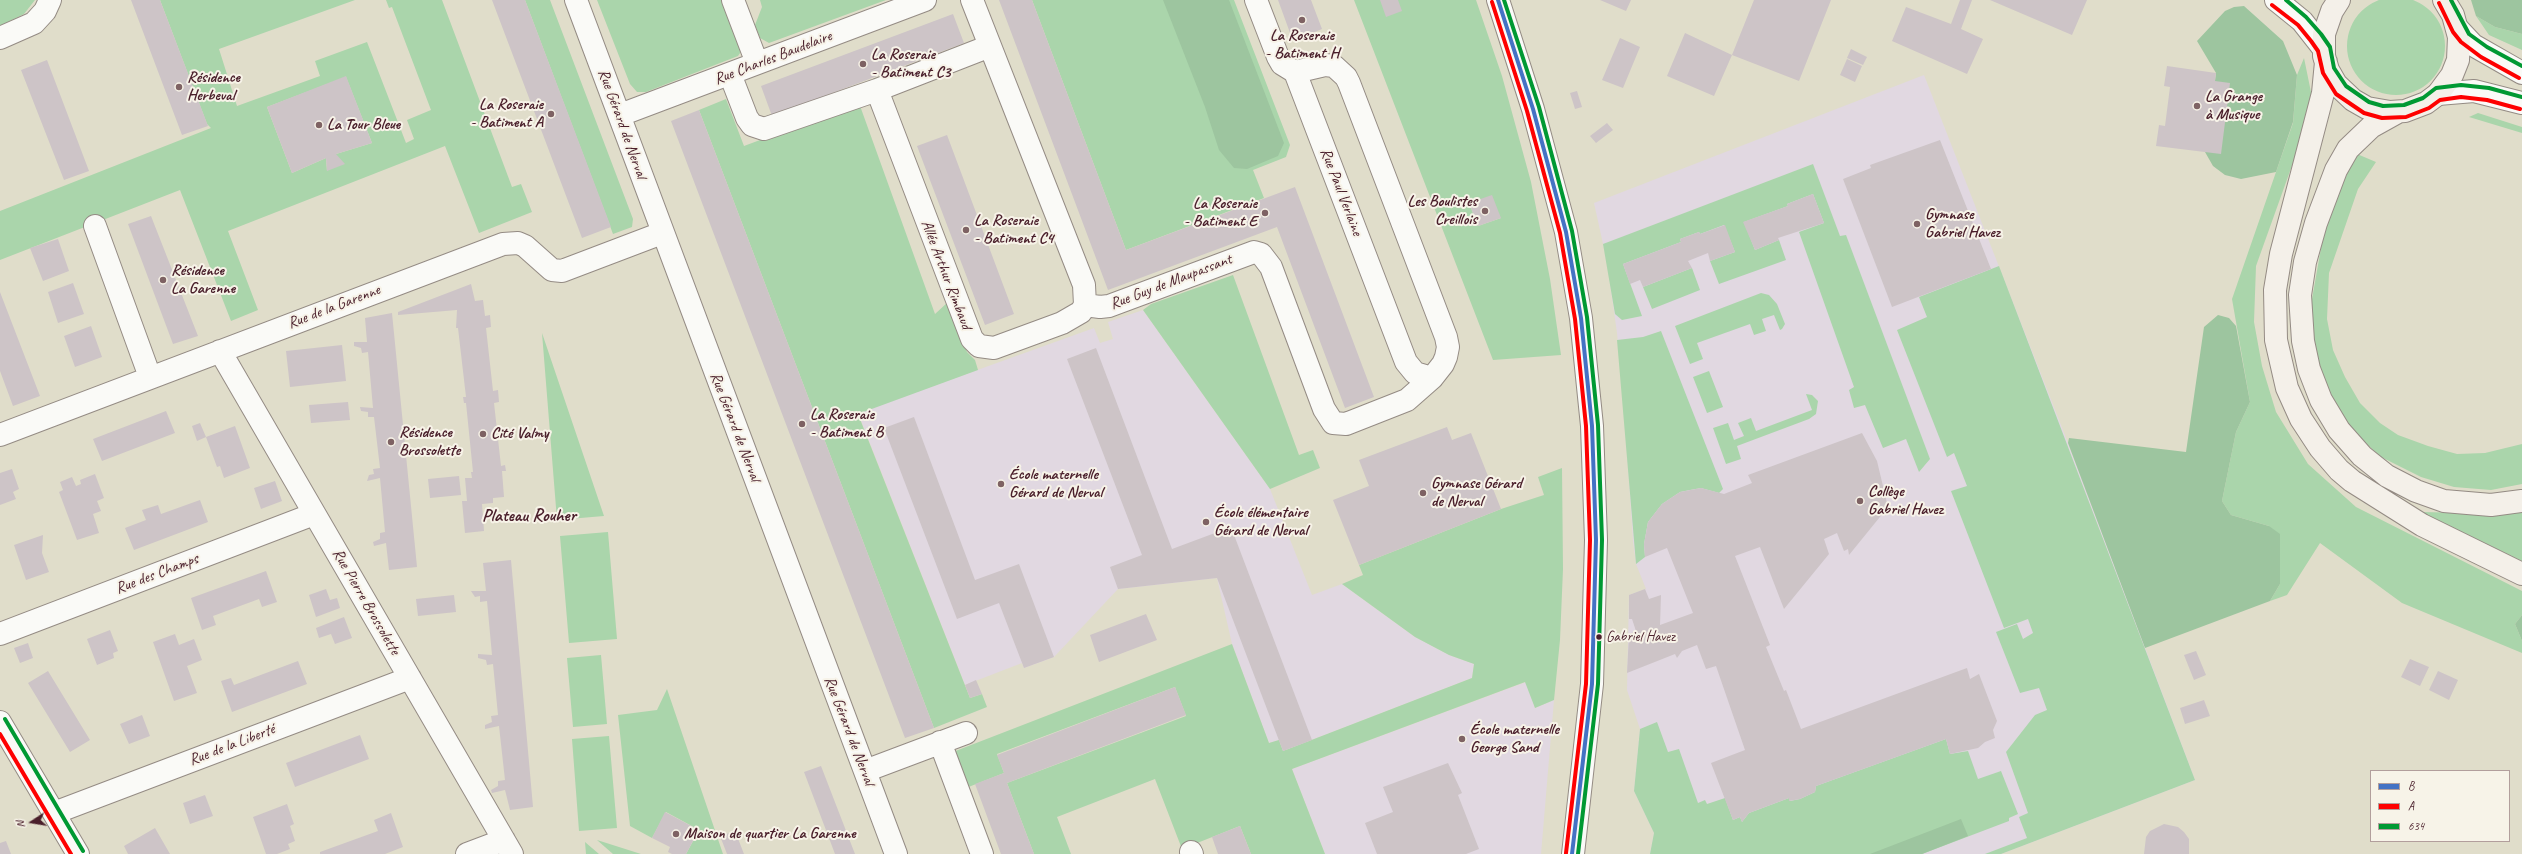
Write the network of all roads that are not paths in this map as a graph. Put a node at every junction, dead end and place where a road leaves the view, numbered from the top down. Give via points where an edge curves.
1 (50, 0) edge
2 (576, 0) edge
3 (733, 0) edge
4 (925, 0) edge
5 (972, 0) edge
6 (1256, 0) edge
7 (1498, 0) edge
8 (2276, 0) edge
9 (2339, 0) edge
10 (2444, 0) edge
11 (2458, 29) junction
12 (0, 38) edge
13 (990, 46) junction
14 (2325, 56) junction
15 (757, 63) junction
16 (1295, 72) junction
17 (2522, 73) edge
18 (730, 74) junction
19 (877, 90) junction
20 (2438, 94) junction
21 (2522, 103) edge
22 (2398, 112) junction
23 (620, 115) junction
24 (95, 226) dead end
25 (662, 233) junction
26 (1085, 306) junction
27 (220, 351) junction
28 (150, 377) junction
29 (1432, 378) junction
30 (0, 435) edge
31 (2522, 501) edge
32 (314, 514) junction
33 (2522, 574) edge
34 (0, 634) edge
35 (410, 678) junction
36 (0, 722) edge
37 (966, 732) dead end
38 (940, 742) junction
39 (865, 771) junction
40 (54, 812) junction
41 (508, 847) edge
42 (1573, 851) edge
43 (78, 854) edge
44 (468, 854) edge
45 (896, 854) edge
46 (982, 854) edge

1 - 12 street via 40,18 34,23
2 - 23 street, Rue Gérard de Nerval
3 - 15 street
4 - 15 street, Rue Charles Baudelaire
5 - 13 street, Rue Guy de Maupassant
6 - 16 street via 1278,57 1282,64
7 - 42 street via 1533,109 1566,232 1581,318 1592,426 1596,548 1592,684
8 - 14 street via 2302,21
9 - 14 main road via 2326,26
10 - 11 main road
11 - 17 street via 2472,45
11 - 20 main road via 2460,45 2456,68
13 - 19 street
13 - 26 street, Rue Guy de Maupassant via 1084,285
14 - 22 main road via 2336,84 2353,100 2375,110
14 - 33 main road via 2323,93 2281,254 2275,290 2276,340 2287,388 2301,419 2320,448 2339,470 2416,522
15 - 18 street, Rue Charles Baudelaire
16 - 29 street, Rue Paul Verlaine via 1406,362 1415,373
16 - 29 street via 1325,65 1334,66 1349,83 1446,337 1446,357
18 - 19 street via 747,118 752,125 764,129
18 - 23 street, Rue Charles Baudelaire
19 - 26 street, Allée Arthur Rimbaud via 972,340 979,346 994,348 1062,323 1081,312
20 - 21 street via 2474,91
20 - 22 main road via 2420,106
22 - 31 main road via 2371,127 2348,149 2336,170 2316,223 2305,262 2300,295 2303,341 2309,369 2321,400 2339,430 2362,456 2387,476 2416,491 2444,501 2484,505
23 - 25 street, Rue Gérard de Nerval
24 - 28 street
25 - 27 street, Rue de la Garenne via 562,271 552,270 525,246 518,243 503,244
25 - 39 street, Rue Gérard de Nerval
26 - 29 street, Rue Guy de Maupassant via 1110,306 1254,252 1261,254 1271,267 1324,409 1333,423 1346,424 1407,400
27 - 28 street, Rue de la Garenne
27 - 32 street, Rue Pierre Brossolette
28 - 30 street, Rue de la Garenne
32 - 34 street, Rue des Champs
32 - 35 street, Rue Pierre Brossolette
35 - 40 street, Rue de la Liberté
35 - 41 street, Rue Pierre Brossolette
36 - 40 street
37 - 38 street
38 - 39 street
38 - 46 street
39 - 45 street, Rue Gérard de Nerval
40 - 43 street
41 - 44 street

